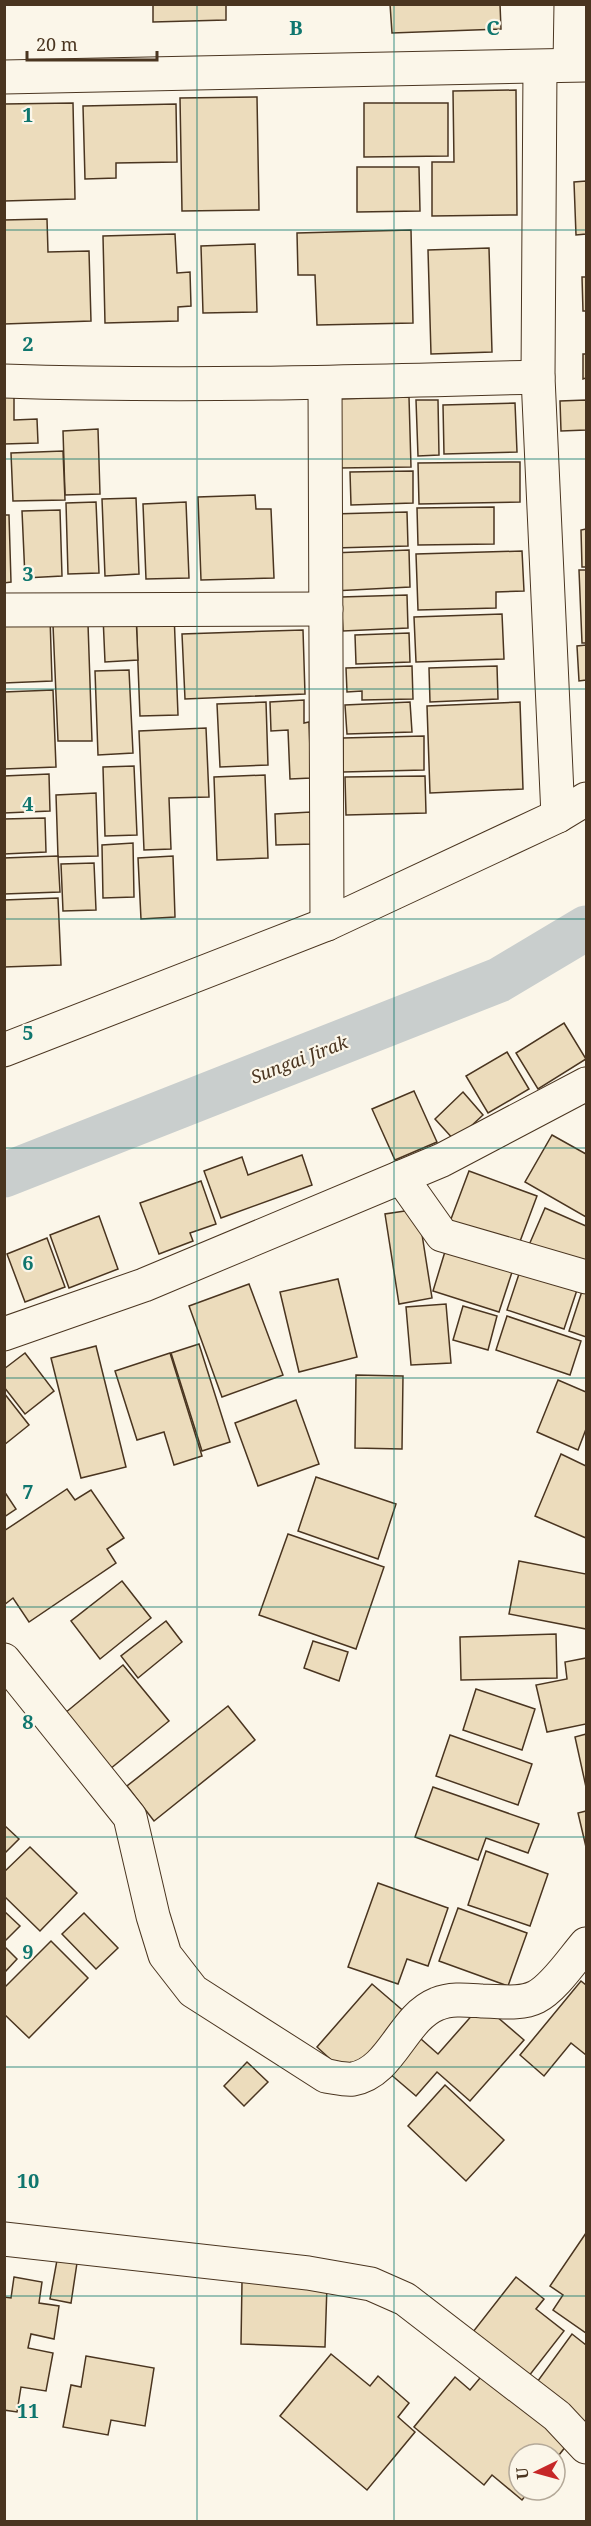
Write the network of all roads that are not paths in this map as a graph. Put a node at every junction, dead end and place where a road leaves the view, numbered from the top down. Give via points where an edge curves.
1 (571, 4) edge
2 (566, 65) edge
3 (4, 77) edge
4 (538, 377) junction
5 (4, 381) edge
6 (325, 383) junction
7 (326, 609) junction
8 (4, 610) edge
9 (586, 799) edge
10 (558, 816) junction
11 (327, 924) junction
12 (4, 1050) edge
13 (586, 1084) edge
14 (400, 1177) junction
15 (586, 1277) edge
16 (4, 1334) edge
17 (4, 1660) edge
18 (586, 1944) edge
19 (4, 2239) edge
20 (586, 2446) edge

1 - 2 street
2 - 3 street
2 - 4 street
4 - 6 street
4 - 10 street
5 - 6 street via 114,385
6 - 7 street
7 - 8 street
7 - 11 street
9 - 10 street
10 - 11 street
11 - 12 street
13 - 14 street via 442,1160
14 - 15 street via 442,1234
14 - 16 street via 144,1285
17 - 18 street via 130,1817 165,1954 193,1991 326,2076 363,2076 380,2064 421,2014 437,2004 454,2000 517,2002 536,1997
19 - 20 street via 308,2273 371,2284 405,2299 557,2416

